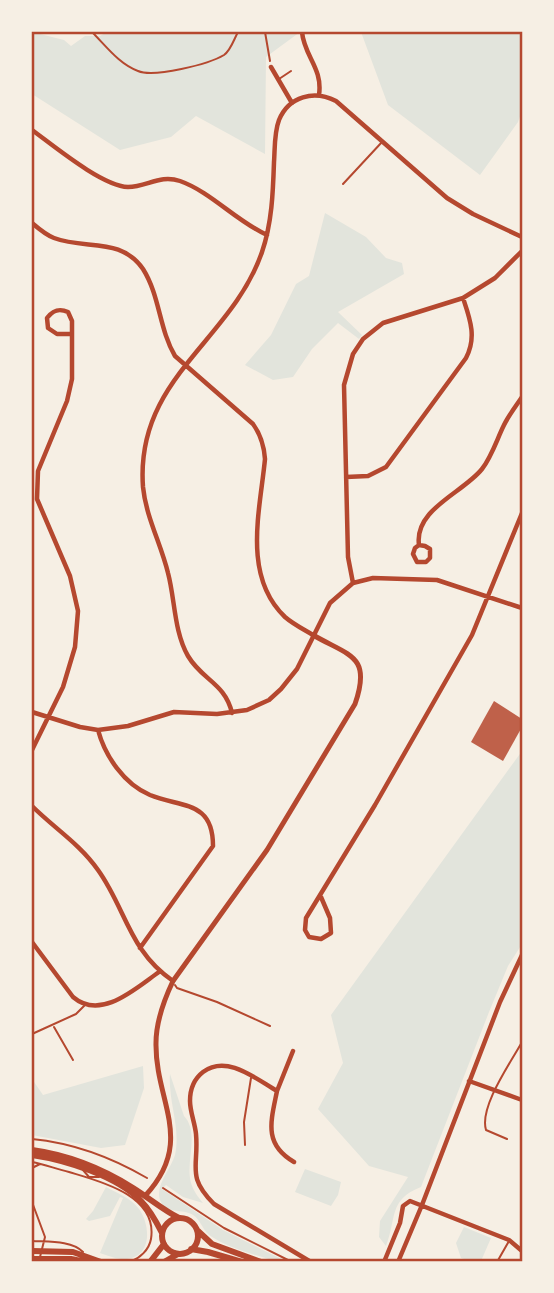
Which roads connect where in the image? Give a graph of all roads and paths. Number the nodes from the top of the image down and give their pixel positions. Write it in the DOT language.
graph roads {
  1 [pos="92,32"];
  2 [pos="238,32"];
  3 [pos="265,32"];
  4 [pos="302,32"];
  5 [pos="271,66"];
  6 [pos="291,71"];
  7 [pos="278,79"];
  8 [pos="319,95"];
  9 [pos="292,103"];
  10 [pos="32,130"];
  11 [pos="383,141"];
  12 [pos="343,184"];
  13 [pos="32,223"];
  14 [pos="267,235"];
  15 [pos="523,237"];
  16 [pos="523,251"];
  17 [pos="463,298"];
  18 [pos="71,334"];
  19 [pos="185,365"];
  20 [pos="523,397"];
  21 [pos="32,469"];
  22 [pos="38,471"];
  23 [pos="346,477"];
  24 [pos="523,513"];
  25 [pos="419,545"];
  26 [pos="353,583"];
  27 [pos="489,596"];
  28 [pos="523,608"];
  29 [pos="313,635"];
  30 [pos="32,712"];
  31 [pos="232,713"];
  32 [pos="49,716"];
  33 [pos="98,730"];
  34 [pos="32,750"];
  35 [pos="32,806"];
  36 [pos="321,897"];
  37 [pos="32,942"];
  38 [pos="140,948"];
  39 [pos="523,954"];
  40 [pos="159,972"];
  41 [pos="173,981"];
  42 [pos="86,1004"];
  43 [pos="53,1026"];
  44 [pos="270,1026"];
  45 [pos="32,1034"];
  46 [pos="523,1042"];
  47 [pos="293,1051"];
  48 [pos="73,1060"];
  49 [pos="251,1077"];
  50 [pos="469,1080"];
  51 [pos="495,1090"];
  52 [pos="277,1091"];
  53 [pos="523,1101"];
  54 [pos="32,1139"];
  55 [pos="507,1139"];
  56 [pos="245,1145"];
  57 [pos="32,1152"];
  58 [pos="32,1162"];
  59 [pos="294,1162"];
  60 [pos="41,1164"];
  61 [pos="79,1167"];
  62 [pos="32,1168"];
  63 [pos="89,1177"];
  64 [pos="104,1177"];
  65 [pos="147,1178"];
  66 [pos="163,1188"];
  67 [pos="142,1201"];
  68 [pos="32,1202"];
  69 [pos="422,1205"];
  70 [pos="179,1218"];
  71 [pos="196,1229"];
  72 [pos="162,1233"];
  73 [pos="509,1240"];
  74 [pos="32,1241"];
  75 [pos="45,1242"];
  76 [pos="164,1244"];
  77 [pos="191,1250"];
  78 [pos="32,1251"];
  79 [pos="42,1251"];
  80 [pos="523,1251"];
  81 [pos="180,1254"];
  82 [pos="86,1259"];
  83 [pos="36,1260"];
  84 [pos="58,1260"];
  85 [pos="101,1262"];
  86 [pos="130,1262"];
  87 [pos="150,1262"];
  88 [pos="164,1262"];
  89 [pos="242,1262"];
  90 [pos="261,1262"];
  91 [pos="292,1262"];
  92 [pos="311,1262"];
  93 [pos="384,1262"];
  94 [pos="398,1262"];
  95 [pos="497,1262"];
  1 -- 2 [label="lane"];
  3 -- 5 [label="path"];
  4 -- 8 [label="street"];
  5 -- 7 [label="street"];
  6 -- 7 [label="lane"];
  7 -- 9 [label="street"];
  8 -- 9 [label="street"];
  8 -- 11 [label="street"];
  9 -- 14 [label="street"];
  10 -- 14 [label="street"];
  11 -- 12 [label="lane"];
  11 -- 15 [label="street"];
  13 -- 19 [label="street"];
  14 -- 19 [label="street"];
  16 -- 17 [label="street"];
  17 -- 23 [label="street"];
  17 -- 23 [label="street"];
  18 -- 18 [label="street"];
  18 -- 22 [label="street"];
  19 -- 29 [label="street"];
  19 -- 31 [label="street"];
  20 -- 25 [label="street"];
  21 -- 22 [label="lane"];
  22 -- 32 [label="street"];
  23 -- 26 [label="street"];
  24 -- 27 [label="street"];
  25 -- 25 [label="street"];
  26 -- 27 [label="street"];
  26 -- 29 [label="street"];
  27 -- 28 [label="street"];
  27 -- 36 [label="street"];
  29 -- 31 [label="street"];
  29 -- 41 [label="street"];
  30 -- 32 [label="street"];
  31 -- 33 [label="street"];
  32 -- 33 [label="street"];
  32 -- 34 [label="street"];
  33 -- 38 [label="street"];
  35 -- 38 [label="street"];
  36 -- 36 [label="street"];
  37 -- 42 [label="street"];
  38 -- 40 [label="street"];
  39 -- 50 [label="street"];
  40 -- 41 [label="street"];
  40 -- 42 [label="street"];
  41 -- 44 [label="lane"];
  41 -- 67 [label="street"];
  42 -- 43 [label="lane"];
  43 -- 45 [label="lane"];
  43 -- 48 [label="lane"];
  46 -- 51 [label="lane"];
  47 -- 52 [label="street"];
  49 -- 52 [label="street"];
  49 -- 56 [label="lane"];
  49 -- 92 [label="street"];
  50 -- 51 [label="street"];
  50 -- 69 [label="street"];
  51 -- 53 [label="street"];
  51 -- 55 [label="lane"];
  52 -- 59 [label="street"];
  54 -- 65 [label="path"];
  57 -- 61 [label="main road"];
  57 -- 67 [label="main road"];
  58 -- 60 [label="lane"];
  60 -- 62 [label="lane"];
  60 -- 63 [label="lane"];
  61 -- 63 [label="lane"];
  61 -- 64 [label="main road"];
  63 -- 64 [label="lane"];
  63 -- 67 [label="lane"];
  64 -- 67 [label="main road"];
  66 -- 91 [label="path"];
  67 -- 70 [label="main road"];
  67 -- 72 [label="main road"];
  67 -- 86 [label="lane"];
  68 -- 75 [label="lane"];
  69 -- 73 [label="street"];
  69 -- 93 [label="street"];
  69 -- 94 [label="street"];
  70 -- 71 [label="main road"];
  70 -- 72 [label="main road"];
  71 -- 77 [label="main road"];
  71 -- 90 [label="main road"];
  72 -- 76 [label="main road"];
  73 -- 80 [label="street"];
  73 -- 95 [label="lane"];
  74 -- 75 [label="lane"];
  75 -- 79 [label="lane"];
  75 -- 82 [label="lane"];
  76 -- 81 [label="main road"];
  76 -- 87 [label="main road"];
  77 -- 81 [label="main road"];
  77 -- 89 [label="main road"];
  78 -- 79 [label="main road"];
  79 -- 82 [label="main road"];
  79 -- 83 [label="lane"];
  81 -- 88 [label="main road"];
  82 -- 84 [label="main road"];
  82 -- 85 [label="main road"];
  83 -- 84 [label="main road"];
}
